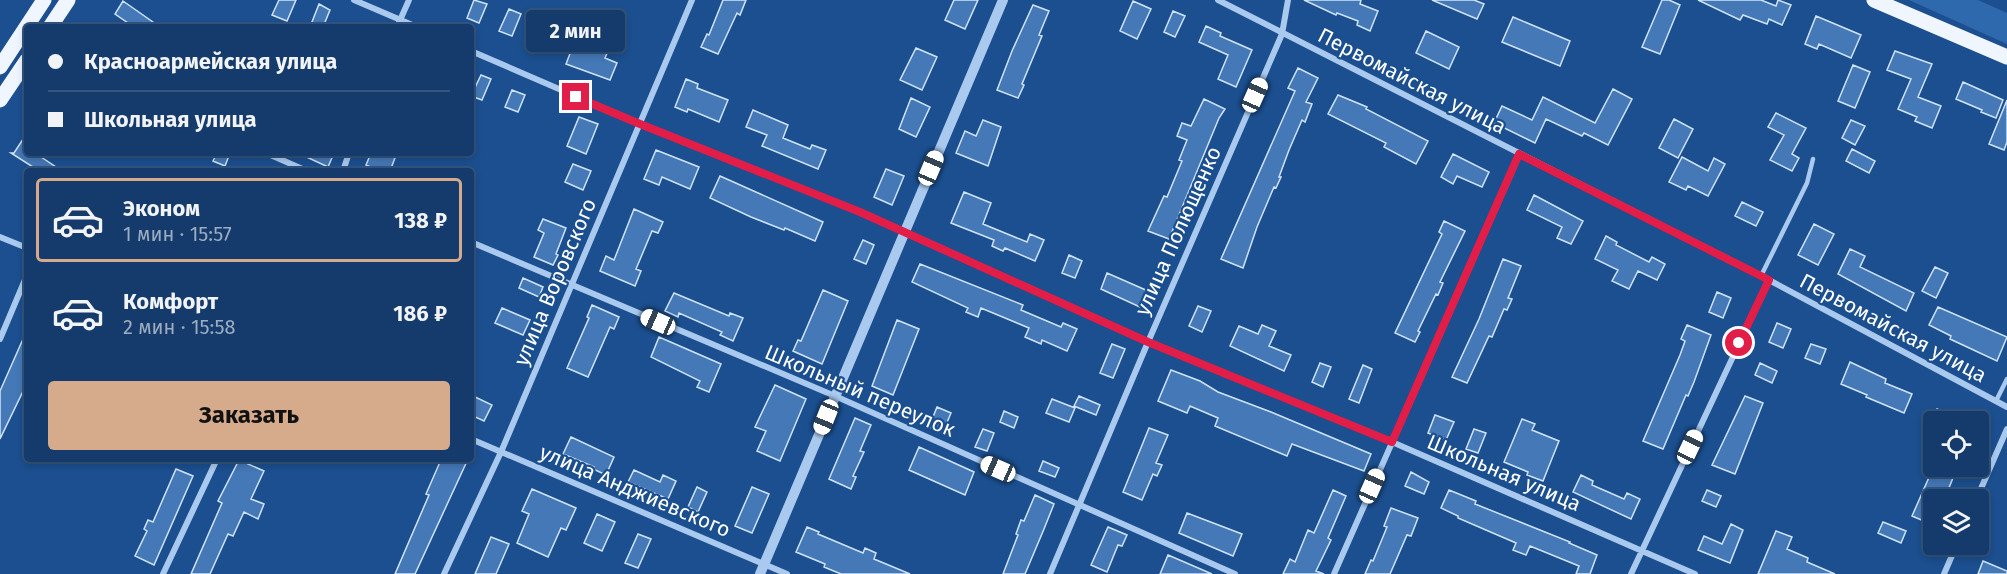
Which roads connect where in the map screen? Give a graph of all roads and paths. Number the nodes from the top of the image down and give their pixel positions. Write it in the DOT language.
graph roads {
  1 [pos="45,0"];
  2 [pos="68,0"];
  3 [pos="354,0"];
  4 [pos="409,0"];
  5 [pos="692,0"];
  6 [pos="1003,0"];
  7 [pos="1218,0"];
  8 [pos="1288,0"];
  9 [pos="1874,0"];
  10 [pos="400,20"];
  11 [pos="29,24"];
  12 [pos="52,24"];
  13 [pos="399,24"];
  14 [pos="410,24"];
  15 [pos="24,31"];
  16 [pos="1282,34"];
  17 [pos="474,52"];
  18 [pos="2007,57"];
  19 [pos="24,64"];
  20 [pos="0,67"];
  21 [pos="0,100"];
  22 [pos="640,124"];
  23 [pos="1519,154"];
  24 [pos="273,156"];
  25 [pos="1813,159"];
  26 [pos="300,168"];
  27 [pos="904,231"];
  28 [pos="0,237"];
  29 [pos="474,243"];
  30 [pos="24,247"];
  31 [pos="1761,276"];
  32 [pos="1769,280"];
  33 [pos="24,282"];
  34 [pos="572,285"];
  35 [pos="0,339"];
  36 [pos="1148,342"];
  37 [pos="2007,379"];
  38 [pos="835,396"];
  39 [pos="1996,401"];
  40 [pos="2007,407"];
  41 [pos="2007,429"];
  42 [pos="474,440"];
  43 [pos="1392,442"];
  44 [pos="501,452"];
  45 [pos="216,462"];
  46 [pos="1982,489"];
  47 [pos="1079,505"];
  48 [pos="1642,551"];
  49 [pos="1952,555"];
  50 [pos="762,569"];
  51 [pos="163,574"];
  52 [pos="444,574"];
  53 [pos="787,574"];
  54 [pos="1050,574"];
  55 [pos="1235,574"];
  56 [pos="1334,574"];
  57 [pos="1631,574"];
  58 [pos="1695,574"];
  59 [pos="1944,574"];
  1 -- 11 [label="main road"];
  2 -- 12 [label="main road"];
  3 -- 10 [label="street"];
  4 -- 10 [label="street"];
  5 -- 22 [label="street, улица Воровского"];
  6 -- 27 [label="street"];
  7 -- 16 [label="street, Первомайская улица"];
  8 -- 16 [label="street, улица Полющенко"];
  9 -- 18 [label="main road"];
  10 -- 13 [label="street"];
  10 -- 14 [label="street"];
  15 -- 20 [label="main road"];
  16 -- 23 [label="street, Первомайская улица"];
  16 -- 36 [label="street, улица Полющенко"];
  17 -- 22 [label="street, Школьная улица"];
  19 -- 21 [label="main road"];
  22 -- 27 [label="street, Школьная улица"];
  22 -- 34 [label="street, улица Воровского"];
  23 -- 31 [label="street, Первомайская улица"];
  23 -- 43 [label="street"];
  24 -- 26 [label="street"];
  25 -- 31 [label="lane"];
  27 -- 36 [label="street, Школьная улица"];
  27 -- 38 [label="street"];
  28 -- 30 [label="street"];
  29 -- 34 [label="street, Школьный переулок"];
  31 -- 32 [label="street, Первомайская улица"];
  32 -- 39 [label="street, Первомайская улица"];
  32 -- 48 [label="street"];
  33 -- 35 [label="street"];
  34 -- 38 [label="street, Школьный переулок"];
  34 -- 44 [label="street, улица Воровского"];
  36 -- 43 [label="street, Школьная улица"];
  36 -- 47 [label="street, улица Полющенко"];
  37 -- 39 [label="lane"];
  38 -- 47 [label="street, Школьный переулок"];
  38 -- 50 [label="street"];
  39 -- 40 [label="street, Первомайская улица"];
  41 -- 46 [label="street"];
  42 -- 44 [label="street, улица Анджиевского"];
  43 -- 48 [label="street, Школьная улица"];
  43 -- 56 [label="street"];
  44 -- 50 [label="street, улица Анджиевского"];
  44 -- 52 [label="street, улица Воровского"];
  45 -- 51 [label="street"];
  47 -- 54 [label="street, улица Полющенко"];
  47 -- 55 [label="street, Школьный переулок"];
  48 -- 57 [label="street"];
  48 -- 58 [label="street, Школьная улица"];
  49 -- 59 [label="street"];
  50 -- 53 [label="street, улица Анджиевского"];
}
